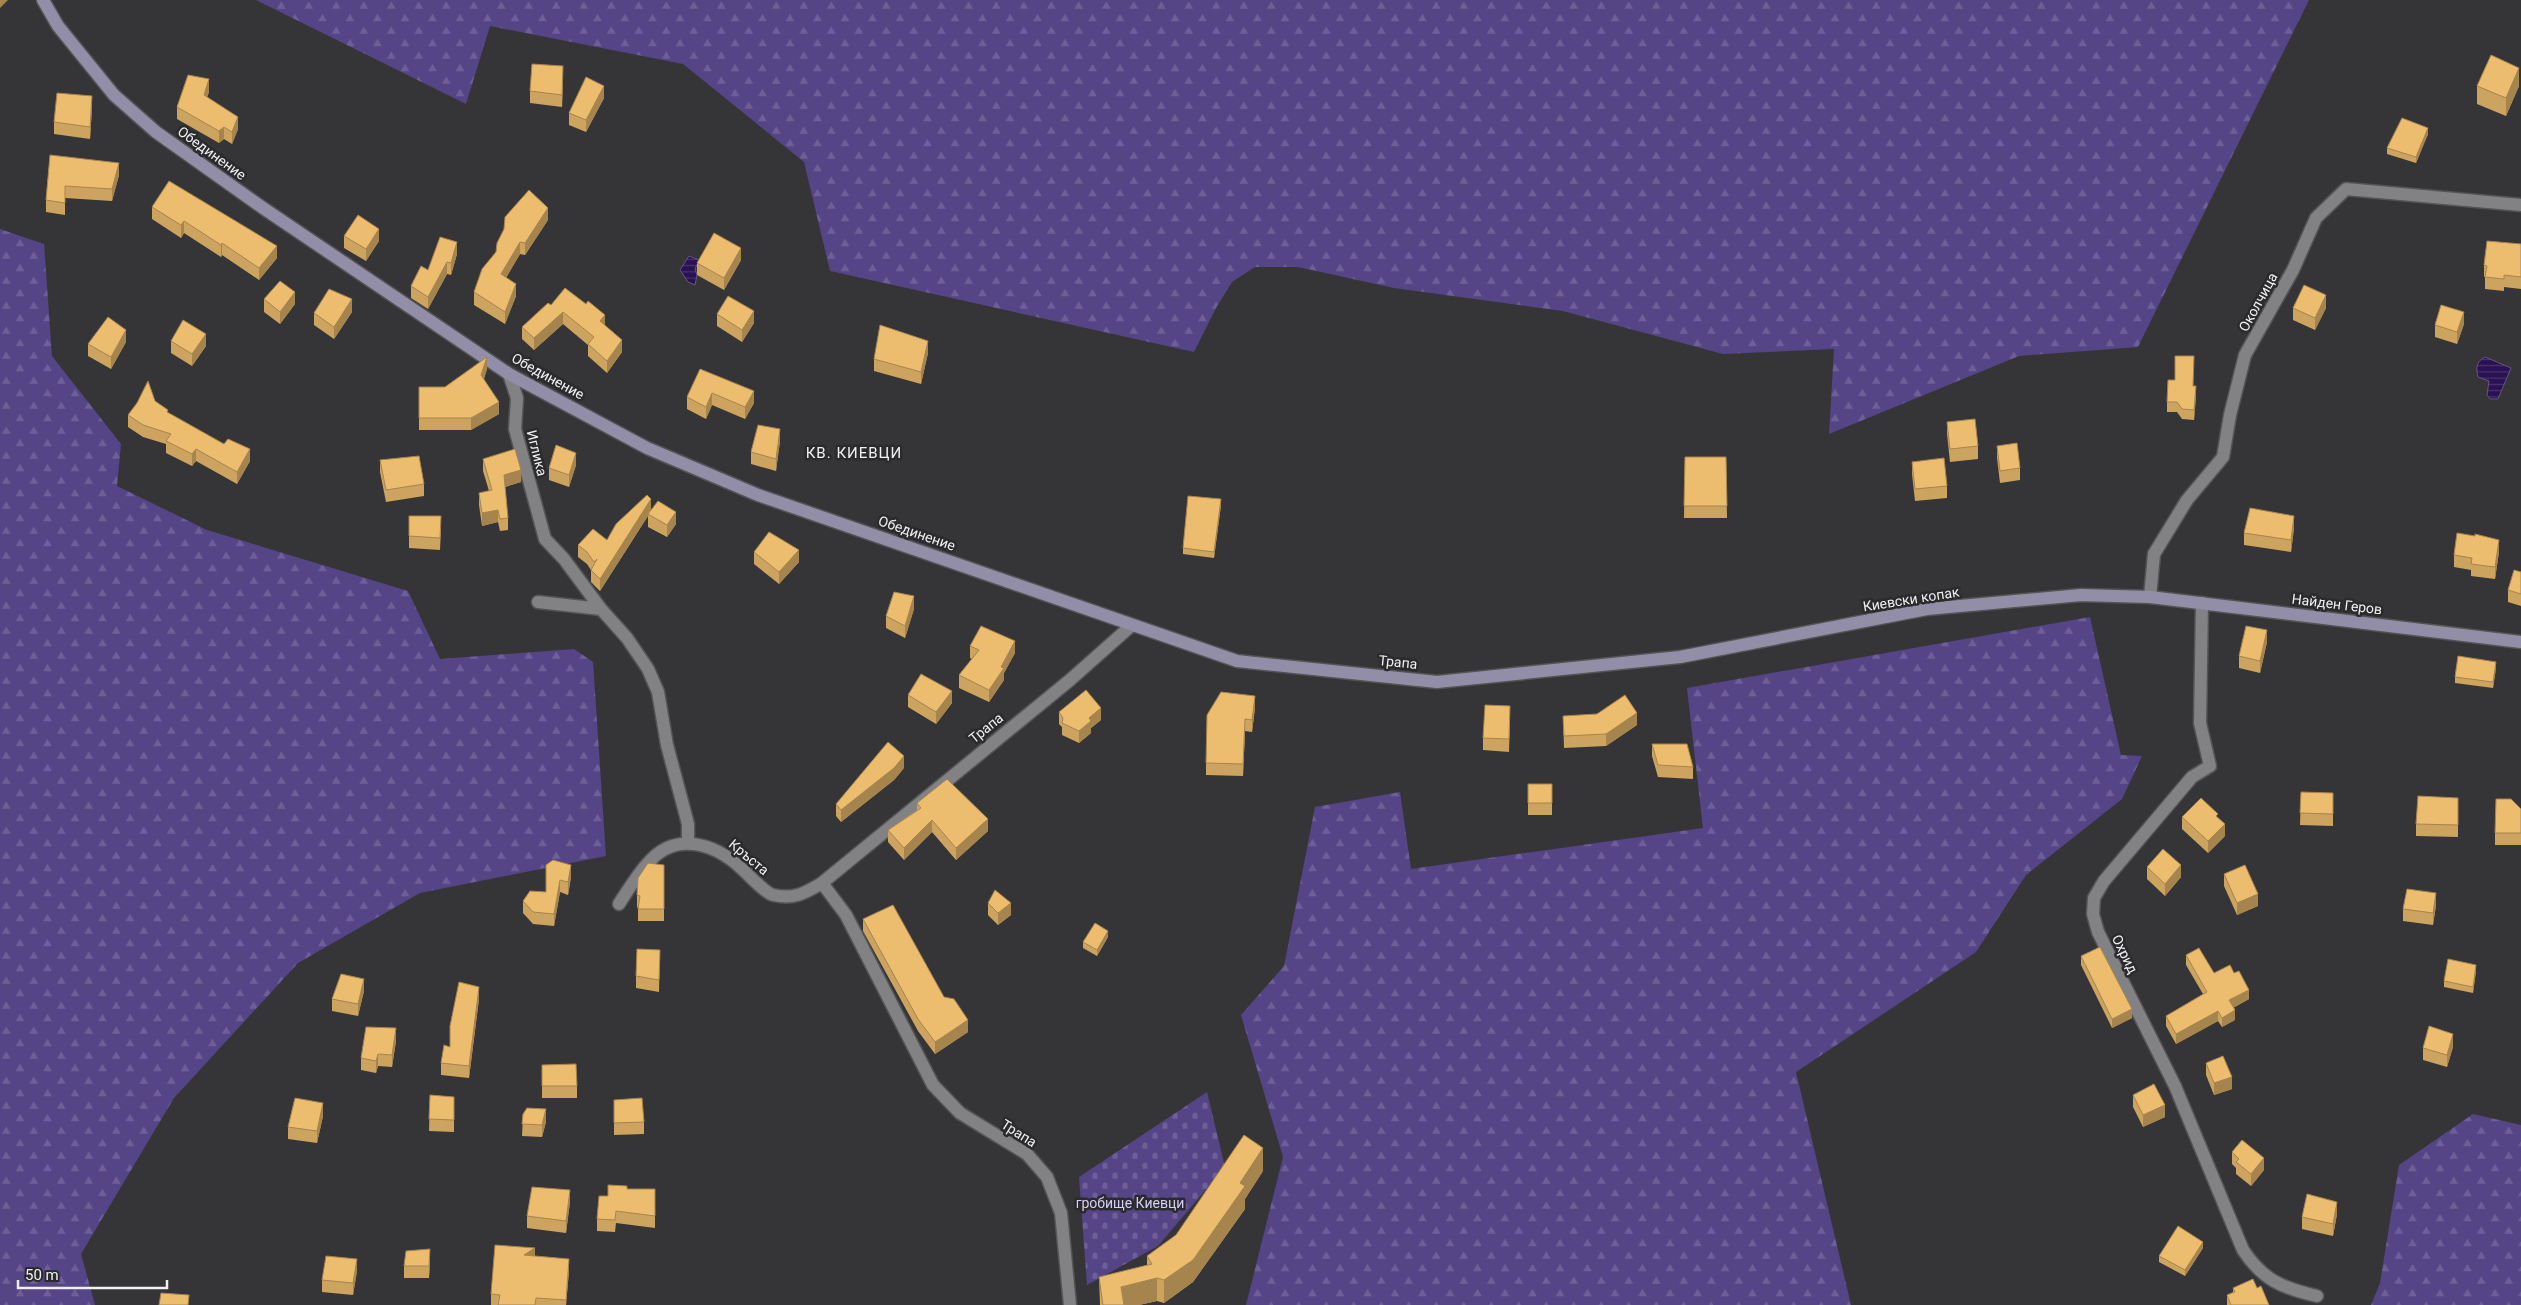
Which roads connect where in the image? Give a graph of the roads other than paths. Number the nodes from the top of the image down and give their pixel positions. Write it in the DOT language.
graph roads {
  1 [pos="43,0"];
  2 [pos="2521,205"];
  3 [pos="509,374"];
  4 [pos="2150,597"];
  5 [pos="538,602"];
  6 [pos="2202,603"];
  7 [pos="601,608"];
  8 [pos="1132,625"];
  9 [pos="2521,642"];
  10 [pos="1680,657"];
  11 [pos="688,843"];
  12 [pos="822,883"];
  13 [pos="619,904"];
  14 [pos="2317,1296"];
  15 [pos="1070,1305"];
  1 -- 3 [label="street, Обединение"];
  2 -- 4 [label="street, Околчица"];
  3 -- 7 [label="street, Иглика"];
  3 -- 8 [label="street, Обединение"];
  4 -- 6 [label="street, Найден Геров"];
  4 -- 10 [label="street, Киевски копак"];
  5 -- 7 [label="street"];
  6 -- 9 [label="street, Найден Геров"];
  6 -- 14 [label="street, Охрид"];
  7 -- 11 [label="street"];
  8 -- 10 [label="street, Трапа"];
  8 -- 12 [label="street, Трапа"];
  11 -- 12 [label="street, Кръста"];
  11 -- 13 [label="street, Кръста"];
  12 -- 15 [label="street, Трапа"];
}
